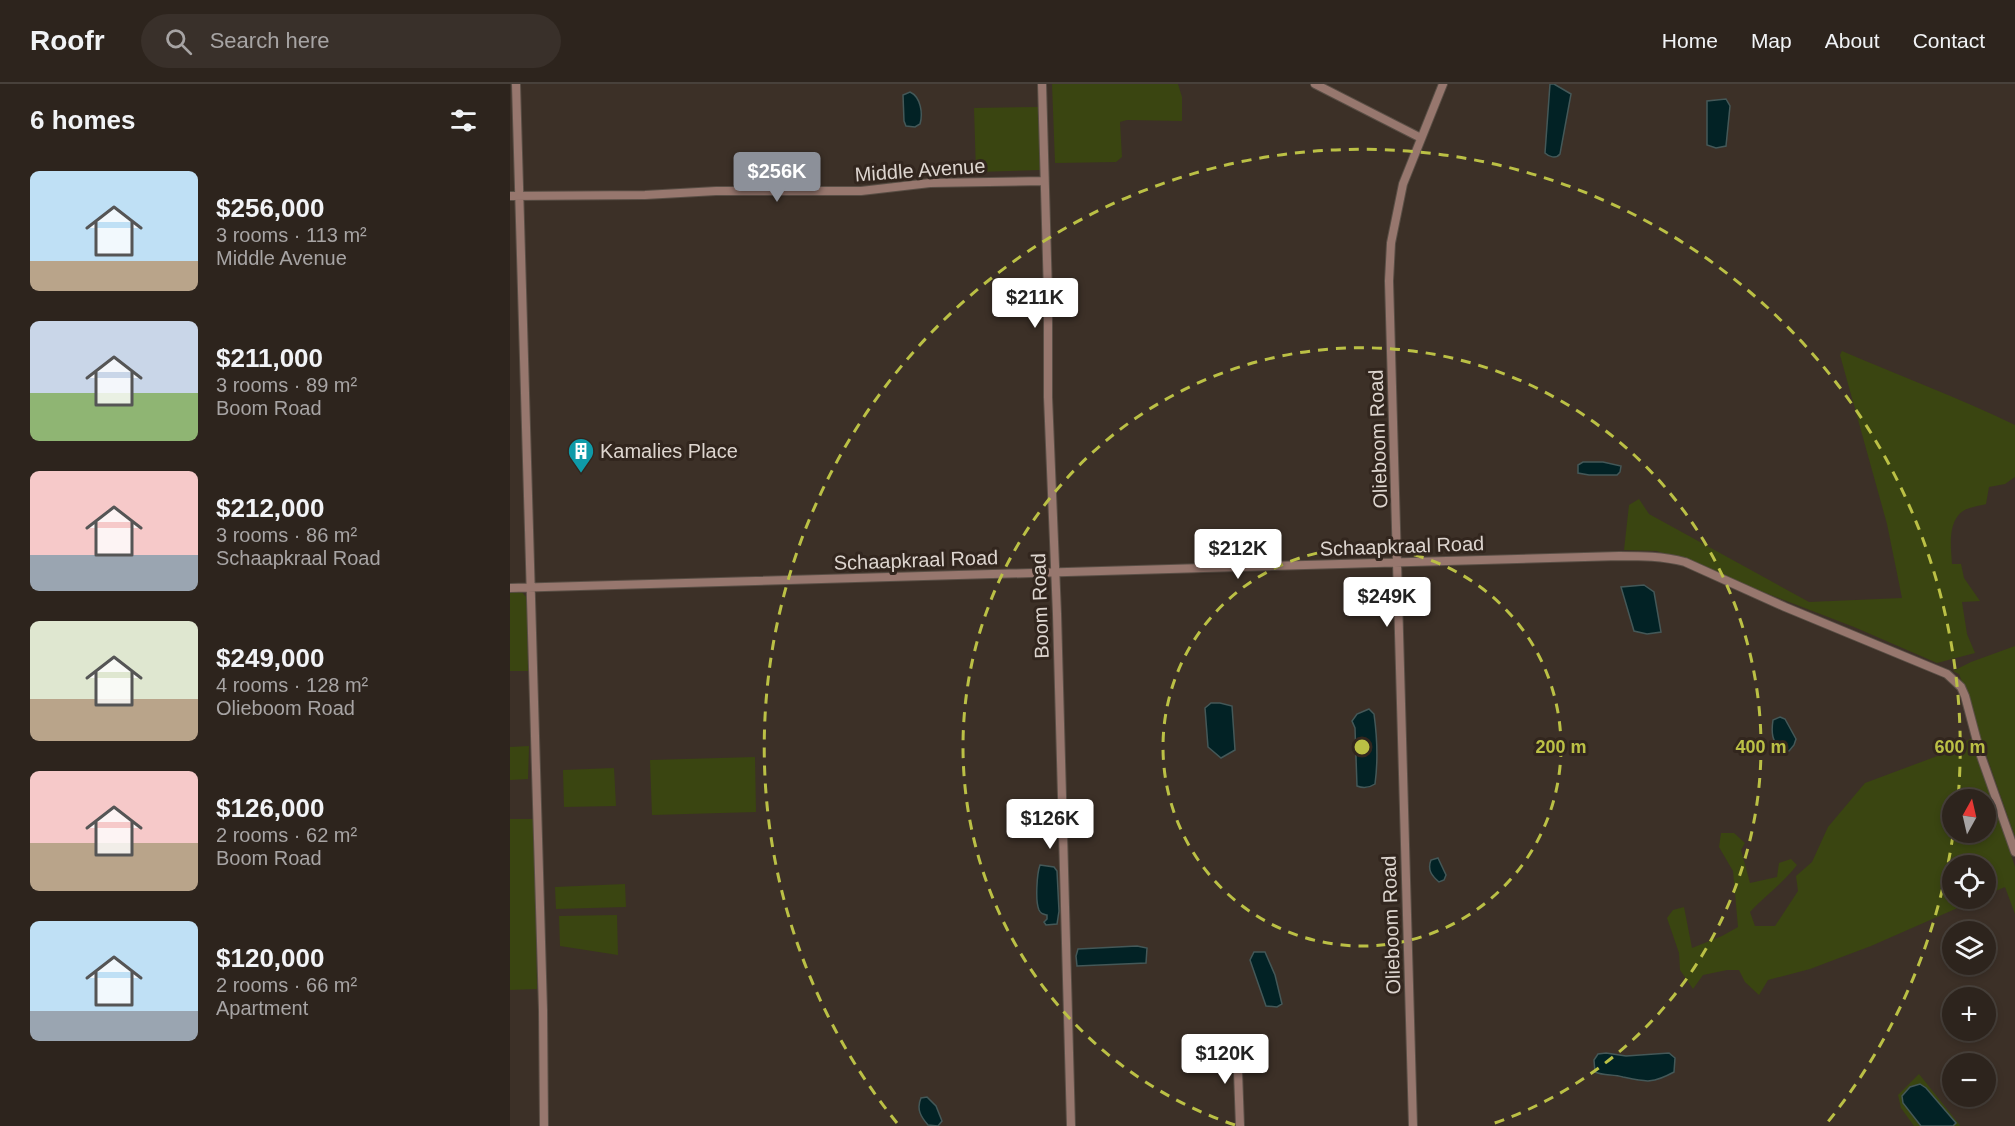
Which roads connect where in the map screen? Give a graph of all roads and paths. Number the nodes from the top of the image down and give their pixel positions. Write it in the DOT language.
graph roads {
  1 [pos="516,84"];
  2 [pos="1042,84"];
  3 [pos="1315,84"];
  4 [pos="1443,84"];
  5 [pos="1421,138"];
  6 [pos="1044,181"];
  7 [pos="514,196"];
  8 [pos="1398,563"];
  9 [pos="1055,573"];
  10 [pos="530,587"];
  11 [pos="510,588"];
  12 [pos="2015,852"];
  13 [pos="1245,1068"];
  14 [pos="544,1126"];
  15 [pos="1071,1126"];
  16 [pos="1240,1126"];
  17 [pos="1413,1126"];
  1 -- 7 [label="street"];
  2 -- 6 [label="street, Boom Road"];
  3 -- 5 [label="street"];
  4 -- 5 [label="street, Olieboom Road"];
  5 -- 8 [label="street, Olieboom Road"];
  6 -- 7 [label="street, Middle Avenue"];
  6 -- 9 [label="street, Boom Road"];
  7 -- 10 [label="street"];
  8 -- 9 [label="street, Schaapkraal Road"];
  8 -- 12 [label="street, Schaapkraal Road"];
  8 -- 17 [label="street, Olieboom Road"];
  9 -- 10 [label="street, Schaapkraal Road"];
  9 -- 15 [label="street, Boom Road"];
  10 -- 11 [label="street, Schaapkraal Road"];
  10 -- 14 [label="street"];
  13 -- 16 [label="street"];
}
